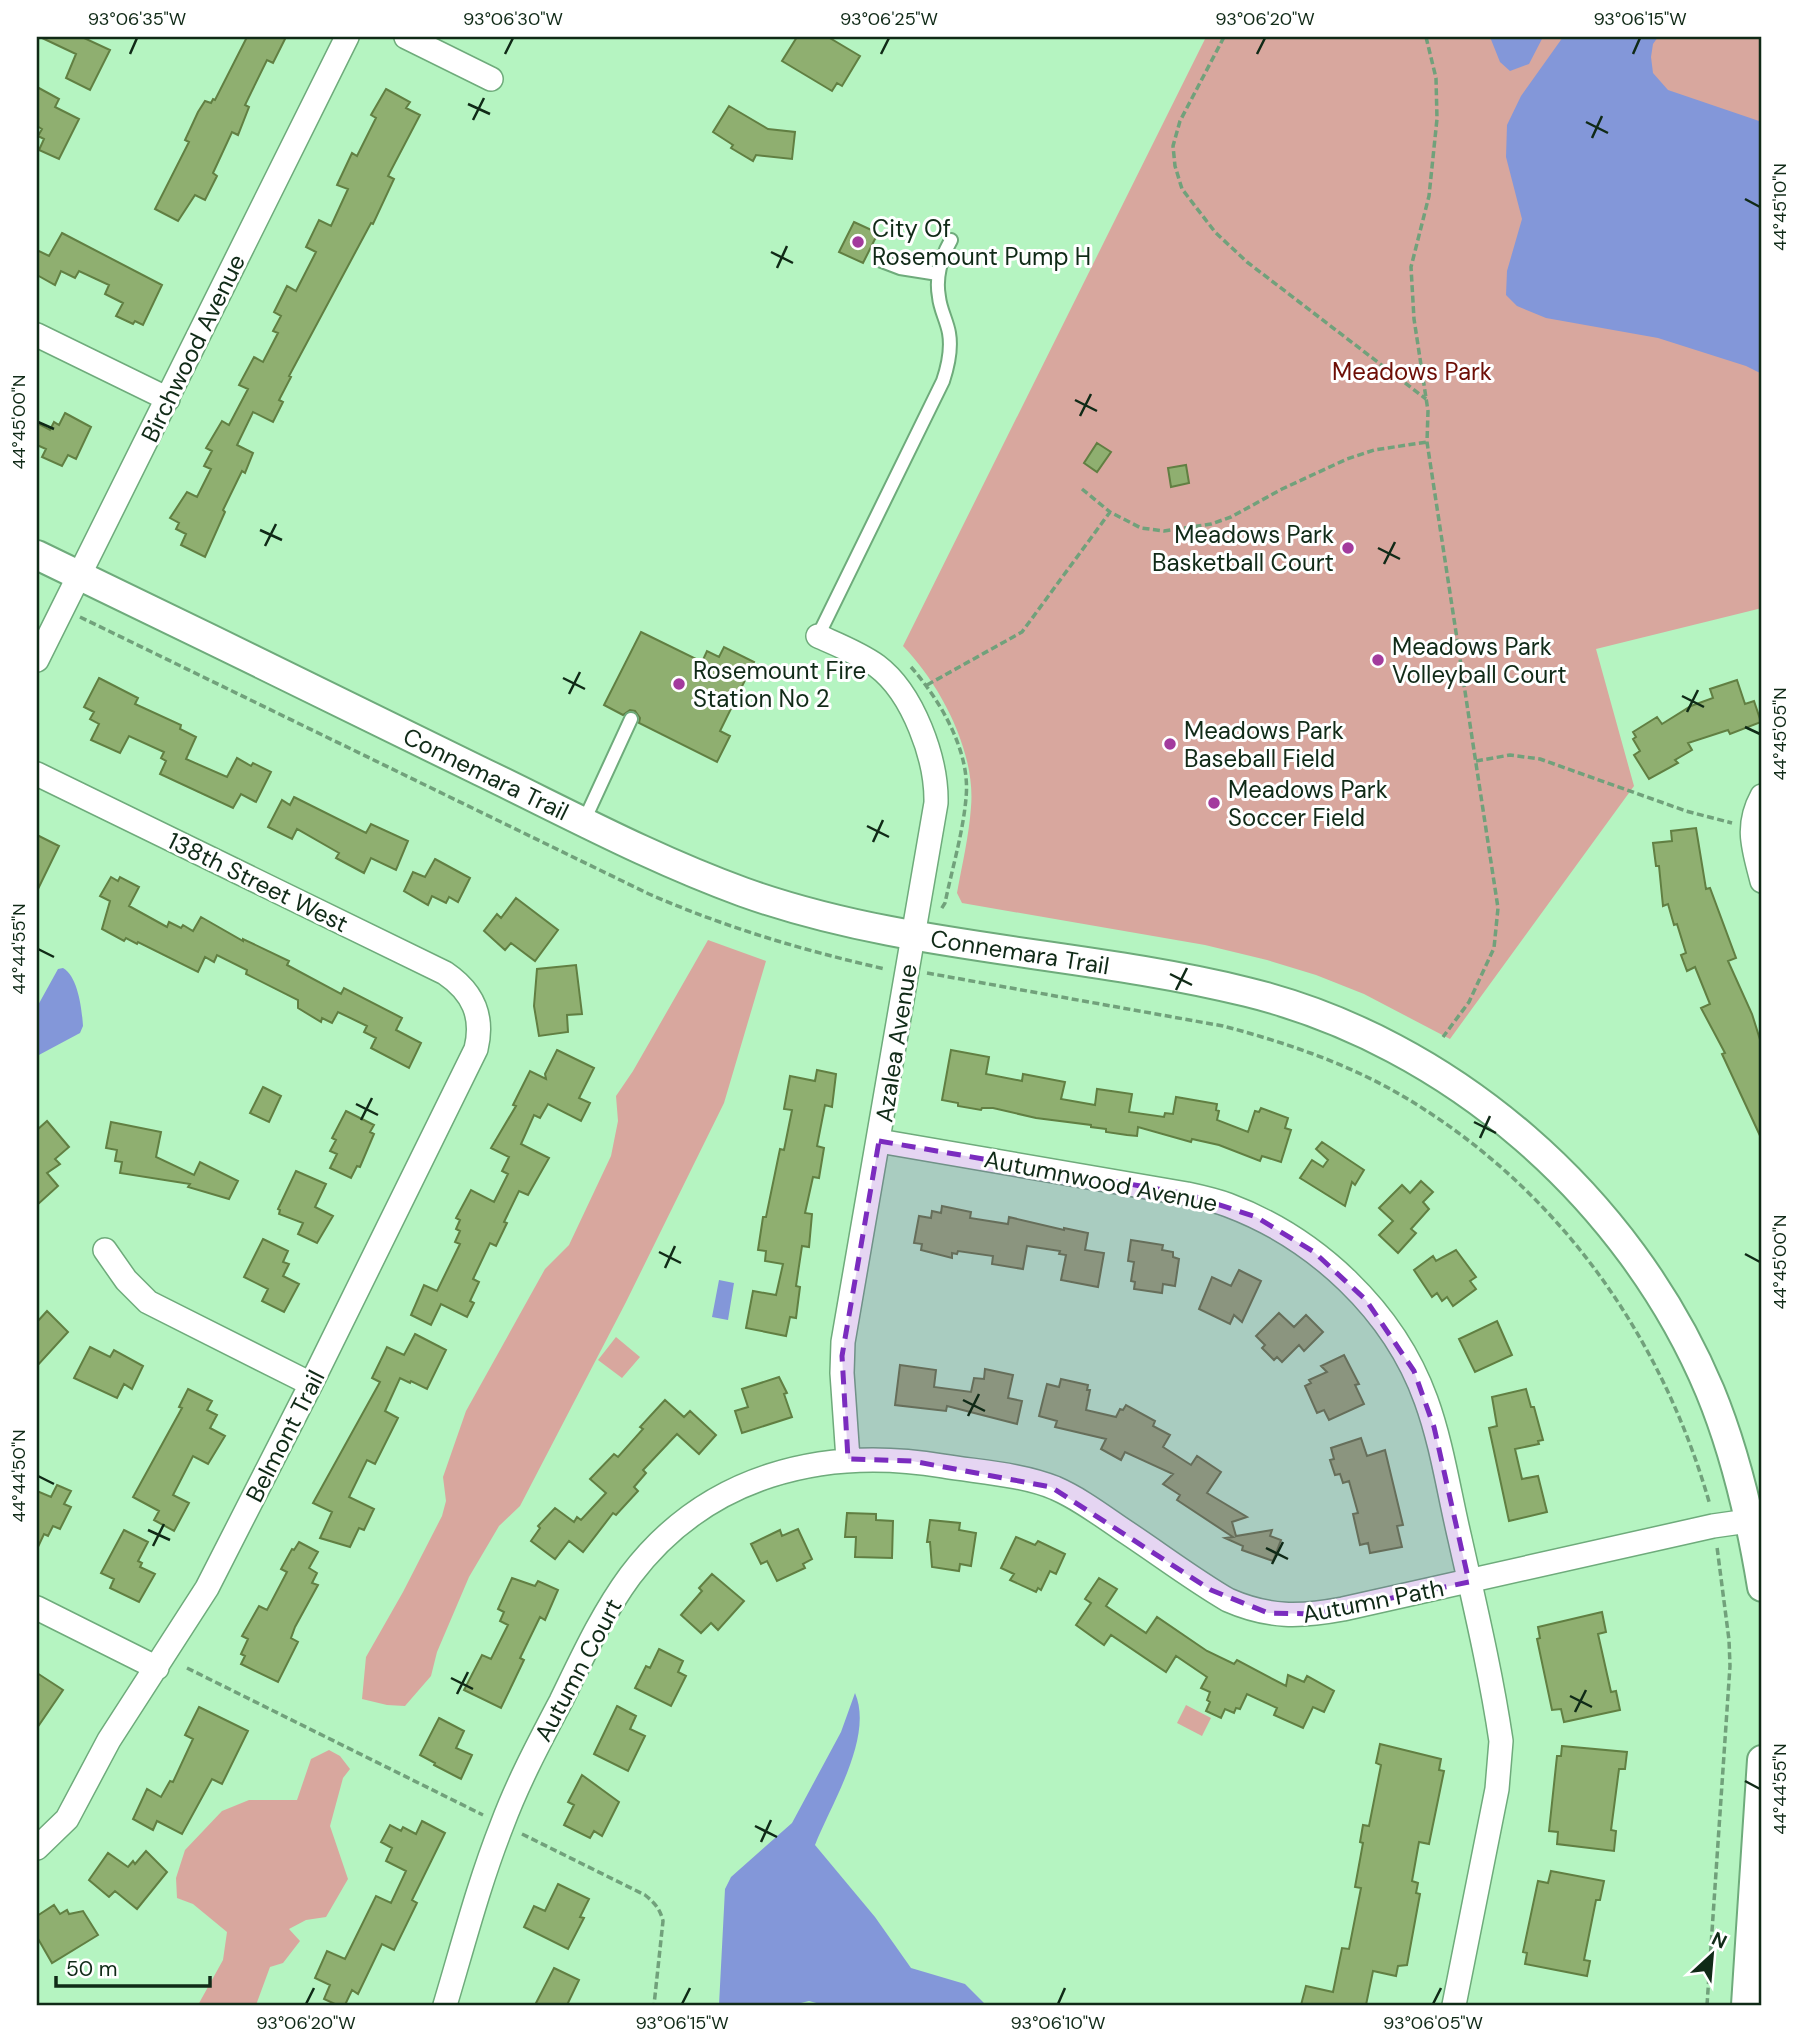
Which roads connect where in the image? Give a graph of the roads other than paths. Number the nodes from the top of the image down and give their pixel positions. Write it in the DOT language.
graph roads {
  1 [pos="348,37"];
  2 [pos="406,37"];
  3 [pos="491,79"];
  4 [pos="951,240"];
  5 [pos="880,260"];
  6 [pos="938,274"];
  7 [pos="37,335"];
  8 [pos="168,399"];
  9 [pos="37,555"];
  10 [pos="79,576"];
  11 [pos="818,636"];
  12 [pos="37,660"];
  13 [pos="631,719"];
  14 [pos="37,774"];
  15 [pos="1762,796"];
  16 [pos="584,821"];
  17 [pos="1762,881"];
  18 [pos="914,934"];
  19 [pos="472,1000"];
  20 [pos="879,1140"];
  21 [pos="105,1250"];
  22 [pos="312,1384"];
  23 [pos="848,1459"];
  24 [pos="1757,1520"];
  25 [pos="1469,1582"];
  26 [pos="1762,1587"];
  27 [pos="37,1608"];
  28 [pos="157,1668"];
  29 [pos="1762,1760"];
  30 [pos="37,1848"];
  31 [pos="445,2005"];
  32 [pos="1454,2005"];
  33 [pos="1746,2005"];
  1 -- 8 [label="street, Birchwood Avenue"];
  2 -- 3 [label="street"];
  4 -- 6 [label="lane"];
  5 -- 6 [label="lane"];
  6 -- 11 [label="lane"];
  7 -- 8 [label="street"];
  8 -- 10 [label="street, Birchwood Avenue"];
  9 -- 10 [label="street, Connemara Trail"];
  10 -- 12 [label="street, Birchwood Avenue"];
  10 -- 16 [label="street, Connemara Trail"];
  11 -- 18 [label="street, Azalea Avenue"];
  13 -- 16 [label="lane"];
  14 -- 19 [label="street, 138th Street West"];
  15 -- 17 [label="street"];
  16 -- 18 [label="street, Connemara Trail"];
  18 -- 20 [label="street, Azalea Avenue"];
  18 -- 24 [label="street, Connemara Trail"];
  19 -- 22 [label="street, Belmont Trail"];
  20 -- 23 [label="street, Azalea Avenue"];
  20 -- 25 [label="street, Autumnwood Avenue"];
  21 -- 22 [label="street"];
  22 -- 28 [label="street, Belmont Trail"];
  23 -- 25 [label="street, Autumn Path"];
  23 -- 31 [label="street, Autumn Court"];
  24 -- 25 [label="street, Autumn Path"];
  24 -- 26 [label="street, Connemara Trail"];
  25 -- 32 [label="street, Autumnwood Avenue"];
  27 -- 28 [label="street"];
  28 -- 30 [label="street, Belmont Trail"];
  29 -- 33 [label="street"];
}
